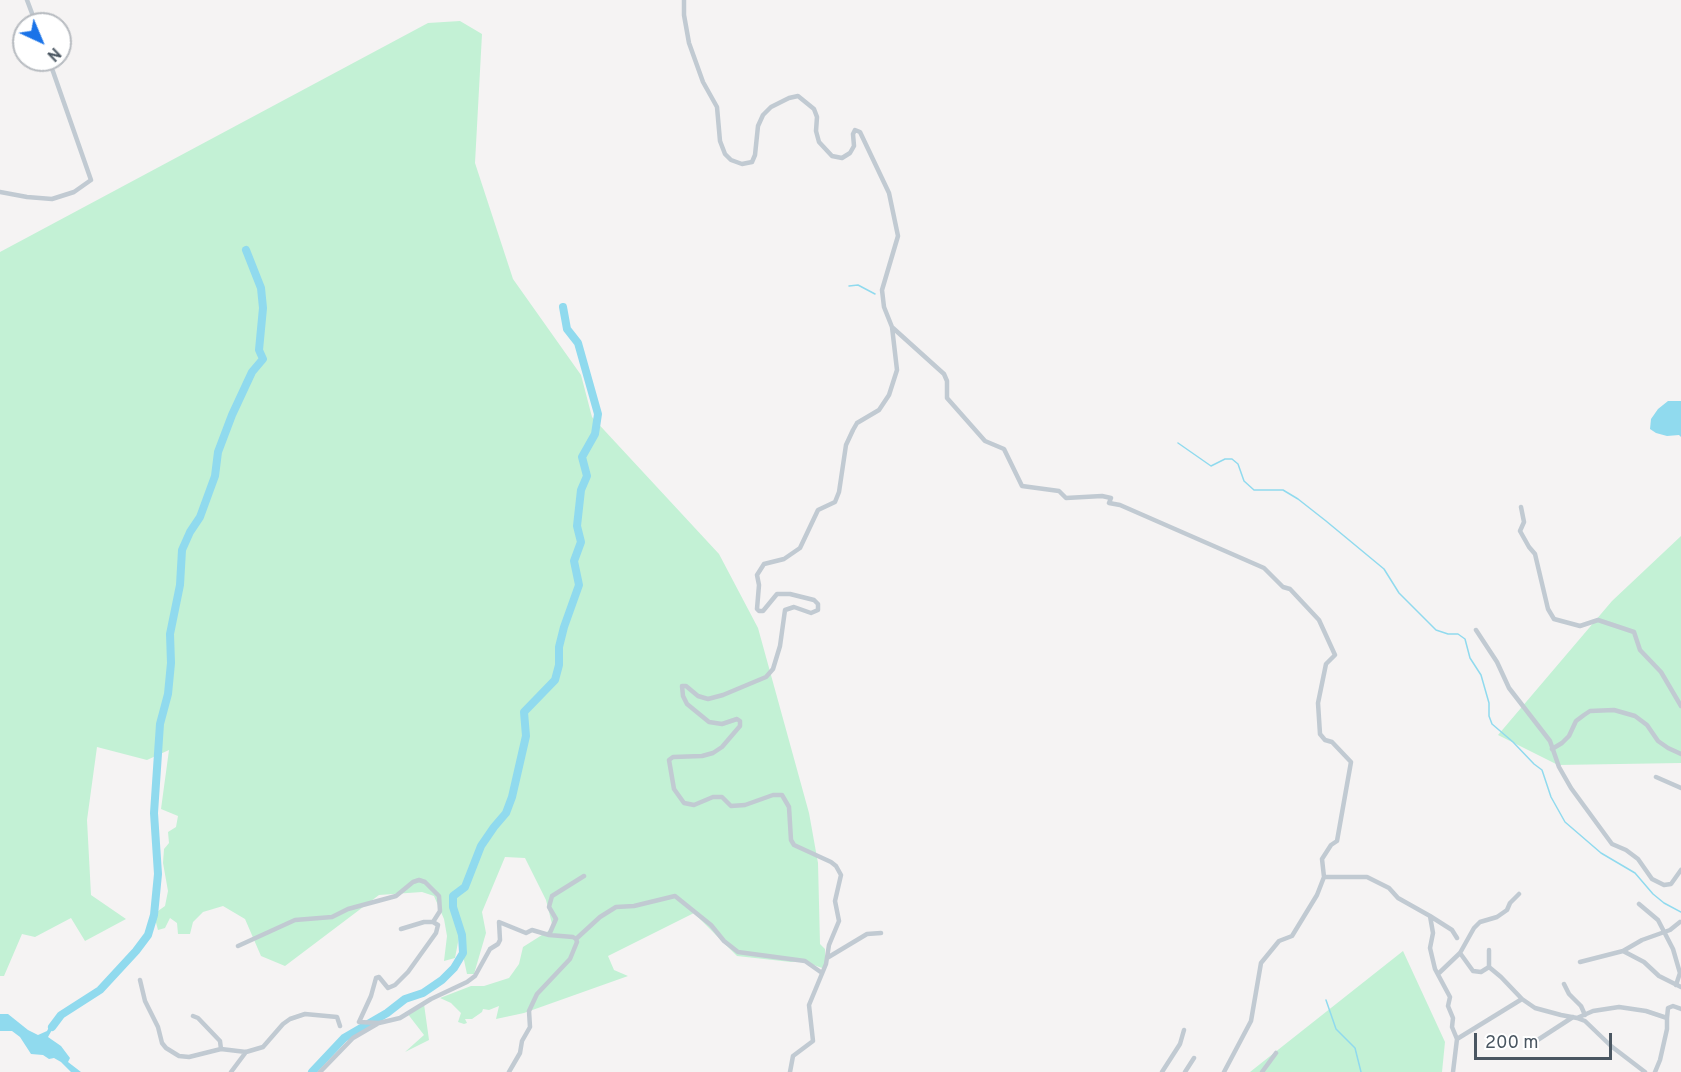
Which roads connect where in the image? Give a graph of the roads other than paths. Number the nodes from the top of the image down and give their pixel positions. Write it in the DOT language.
graph roads {
  1 [pos="684,0"];
  2 [pos="53,72"];
  3 [pos="0,192"];
  4 [pos="892,327"];
  5 [pos="1521,507"];
  6 [pos="1476,630"];
  7 [pos="1681,706"];
  8 [pos="1552,749"];
  9 [pos="1681,754"];
  10 [pos="1656,777"];
  11 [pos="1681,788"];
  12 [pos="1681,870"];
  13 [pos="584,876"];
  14 [pos="1324,878"];
  15 [pos="1519,894"];
  16 [pos="1640,904"];
  17 [pos="1430,916"];
  18 [pos="433,922"];
  19 [pos="1680,922"];
  20 [pos="401,929"];
  21 [pos="881,933"];
  22 [pos="1664,933"];
  23 [pos="549,935"];
  24 [pos="1457,938"];
  25 [pos="576,939"];
  26 [pos="238,946"];
  27 [pos="1489,950"];
  28 [pos="1623,951"];
  29 [pos="1460,953"];
  30 [pos="827,958"];
  31 [pos="1580,963"];
  32 [pos="1489,967"];
  33 [pos="822,973"];
  34 [pos="1438,974"];
  35 [pos="140,980"];
  36 [pos="1564,984"];
  37 [pos="1679,986"];
  38 [pos="1522,999"];
  39 [pos="1681,1009"];
  40 [pos="1585,1015"];
  41 [pos="193,1017"];
  42 [pos="1575,1018"];
  43 [pos="1667,1018"];
  44 [pos="379,1023"];
  45 [pos="340,1026"];
  46 [pos="1184,1030"];
  47 [pos="1457,1039"];
  48 [pos="1533,1042"];
  49 [pos="221,1049"];
  50 [pos="246,1053"];
  51 [pos="1276,1053"];
  52 [pos="1194,1058"];
  53 [pos="231,1072"];
  54 [pos="320,1072"];
  55 [pos="509,1072"];
  56 [pos="790,1072"];
  57 [pos="1162,1072"];
  58 [pos="1185,1072"];
  59 [pos="1224,1072"];
  60 [pos="1262,1072"];
  61 [pos="1453,1072"];
  62 [pos="1645,1072"];
  63 [pos="1655,1072"];
  1 -- 4 [label="street"];
  2 -- 3 [label="street"];
  4 -- 14 [label="street"];
  4 -- 30 [label="street"];
  5 -- 7 [label="street"];
  6 -- 8 [label="street"];
  8 -- 9 [label="street"];
  8 -- 12 [label="street"];
  10 -- 11 [label="street"];
  13 -- 23 [label="street"];
  14 -- 17 [label="street"];
  14 -- 59 [label="street"];
  15 -- 29 [label="street"];
  16 -- 22 [label="street"];
  17 -- 24 [label="street"];
  17 -- 34 [label="street"];
  18 -- 20 [label="street"];
  18 -- 26 [label="street"];
  18 -- 44 [label="street"];
  19 -- 22 [label="street"];
  21 -- 30 [label="street"];
  22 -- 28 [label="street"];
  22 -- 37 [label="street"];
  23 -- 25 [label="street"];
  23 -- 44 [label="street"];
  25 -- 33 [label="street"];
  25 -- 55 [label="street"];
  27 -- 32 [label="street"];
  28 -- 31 [label="street"];
  28 -- 37 [label="street"];
  29 -- 32 [label="street"];
  29 -- 34 [label="street"];
  30 -- 33 [label="street"];
  32 -- 38 [label="street"];
  33 -- 56 [label="street"];
  34 -- 47 [label="street"];
  35 -- 49 [label="street"];
  36 -- 40 [label="street"];
  38 -- 42 [label="street"];
  38 -- 47 [label="street"];
  39 -- 43 [label="street"];
  40 -- 42 [label="street"];
  40 -- 43 [label="street"];
  41 -- 49 [label="street"];
  42 -- 48 [label="street"];
  42 -- 62 [label="street"];
  43 -- 63 [label="street"];
  44 -- 54 [label="street"];
  45 -- 50 [label="street"];
  46 -- 57 [label="street"];
  47 -- 61 [label="street"];
  49 -- 50 [label="street"];
  50 -- 53 [label="street"];
  51 -- 60 [label="street"];
  52 -- 58 [label="street"];
}
